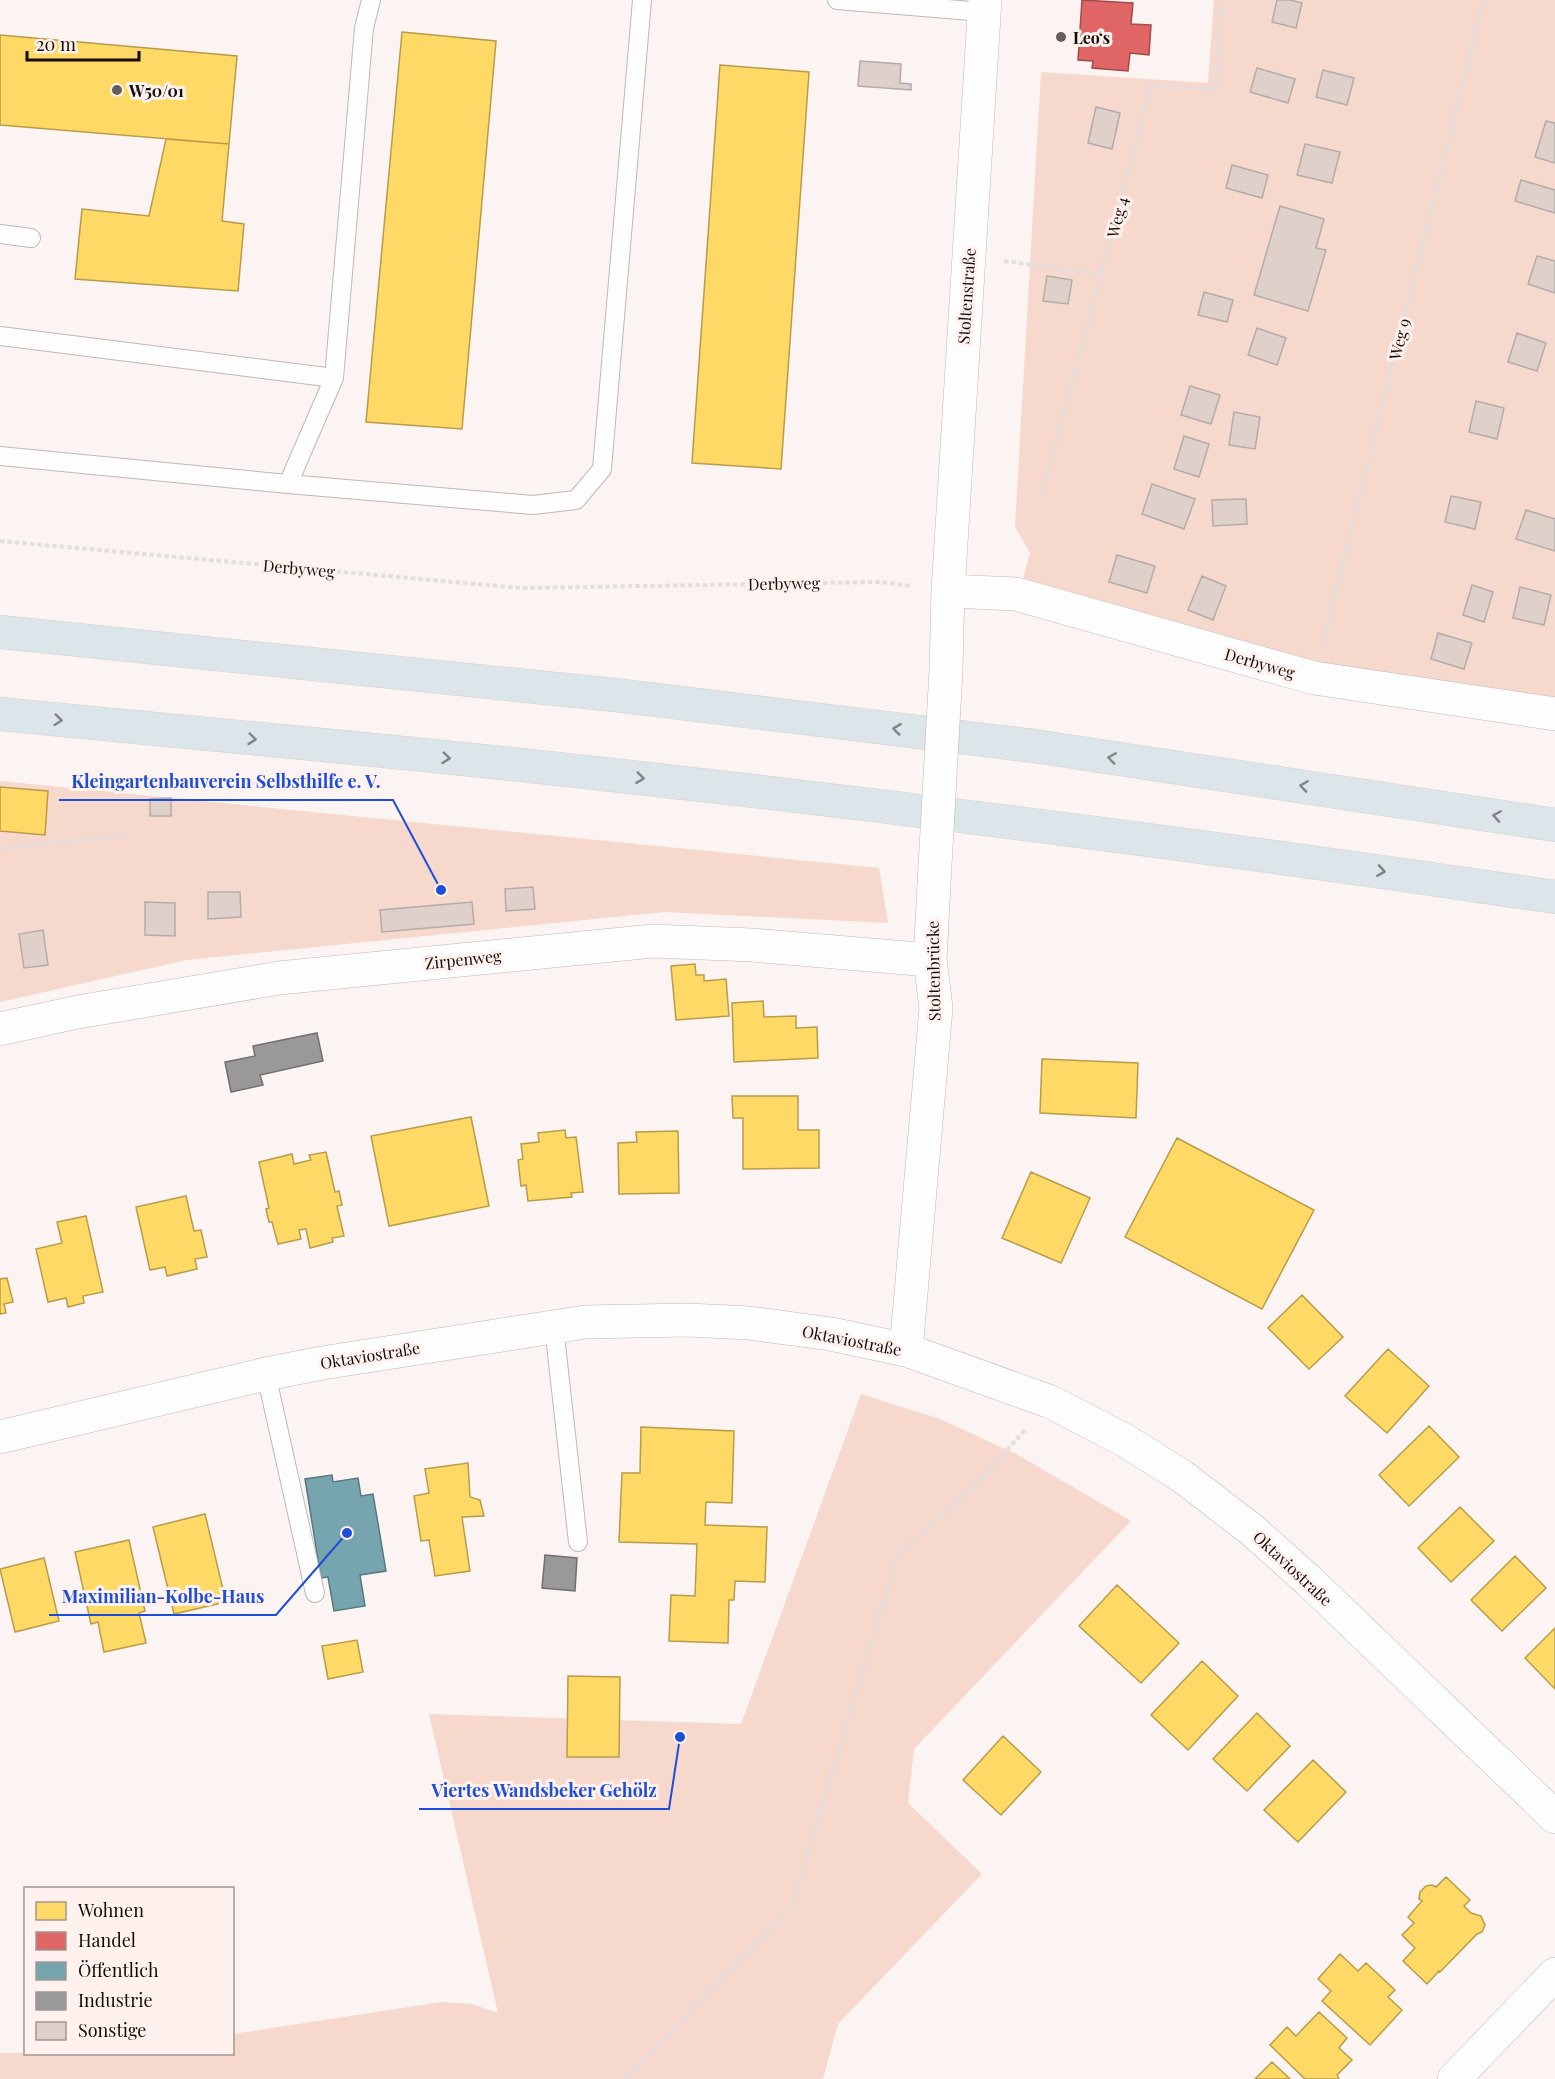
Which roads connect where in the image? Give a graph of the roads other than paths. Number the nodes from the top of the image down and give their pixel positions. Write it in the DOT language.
graph roads {
  1 [pos="371,0"];
  2 [pos="642,0"];
  3 [pos="837,0"];
  4 [pos="984,6"];
  5 [pos="0,234"];
  6 [pos="31,238"];
  7 [pos="0,336"];
  8 [pos="334,378"];
  9 [pos="0,456"];
  10 [pos="288,484"];
  11 [pos="948,591"];
  12 [pos="0,632"];
  13 [pos="0,714"];
  14 [pos="1555,714"];
  15 [pos="1555,825"];
  16 [pos="1555,897"];
  17 [pos="930,960"];
  18 [pos="0,1029"];
  19 [pos="554,1327"];
  20 [pos="906,1350"];
  21 [pos="266,1374"];
  22 [pos="0,1437"];
  23 [pos="578,1542"];
  24 [pos="315,1593"];
  25 [pos="1555,1817"];
  26 [pos="1555,1974"];
  27 [pos="1454,2079"];
  1 -- 8 [label="lane"];
  2 -- 10 [label="lane"];
  3 -- 4 [label="lane"];
  4 -- 11 [label="street, Stoltenstraße"];
  5 -- 6 [label="lane"];
  7 -- 8 [label="lane"];
  8 -- 10 [label="lane"];
  9 -- 10 [label="lane"];
  11 -- 14 [label="street, Derbyweg"];
  11 -- 17 [label="street, Stoltenbrücke, bridge"];
  15 -- 12 [label="highway, one-way"];
  13 -- 16 [label="highway, one-way"];
  17 -- 18 [label="street, Zirpenweg"];
  17 -- 20 [label="street, Stoltenbrücke"];
  19 -- 20 [label="street, Oktaviostraße"];
  19 -- 21 [label="street, Oktaviostraße"];
  19 -- 23 [label="lane"];
  20 -- 25 [label="street, Oktaviostraße"];
  21 -- 22 [label="street, Oktaviostraße"];
  21 -- 24 [label="lane"];
  26 -- 27 [label="street"];
}
